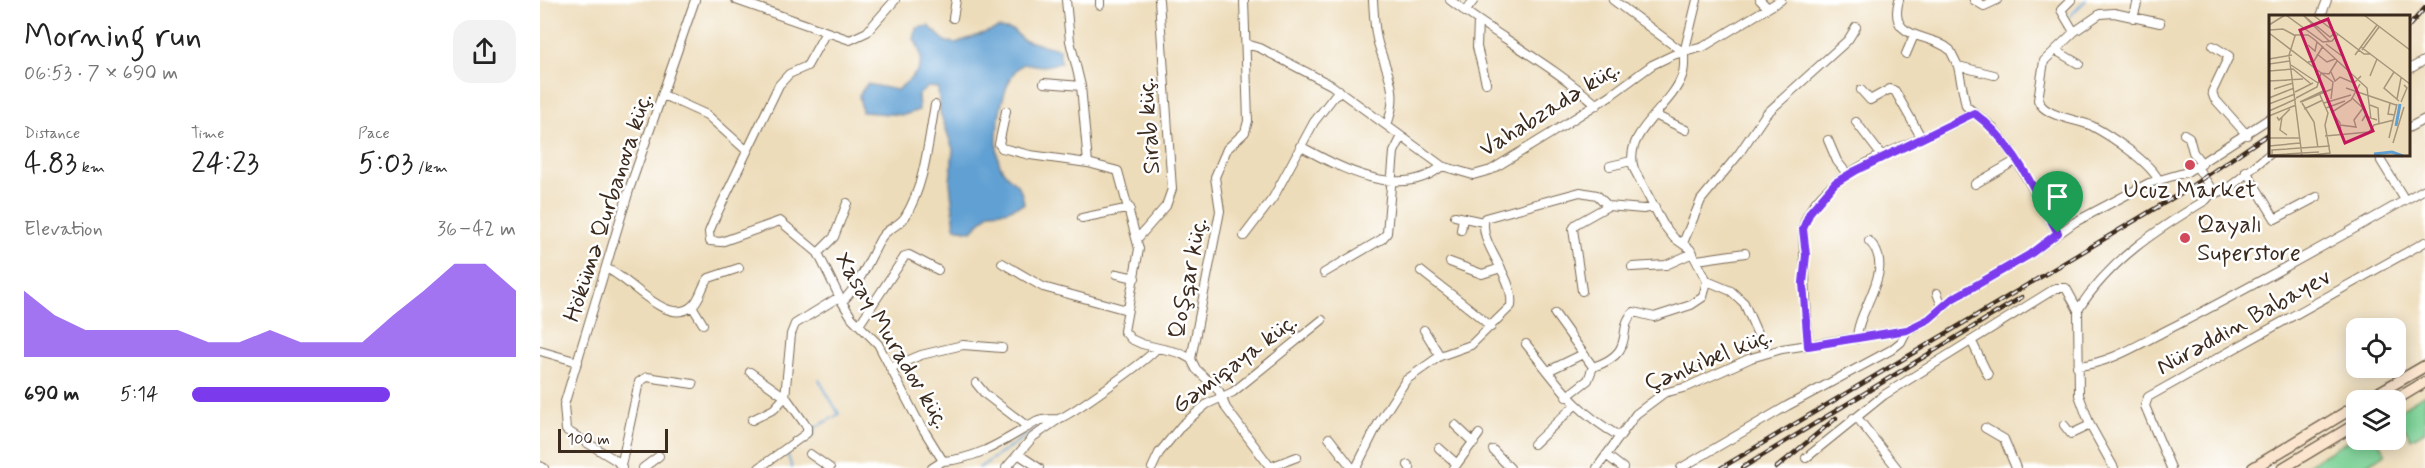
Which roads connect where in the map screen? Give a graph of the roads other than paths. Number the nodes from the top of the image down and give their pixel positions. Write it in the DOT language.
graph roads {
  1 [pos="696,0"];
  2 [pos="736,0"];
  3 [pos="895,0"];
  4 [pos="956,0"];
  5 [pos="1066,0"];
  6 [pos="1159,0"];
  7 [pos="1244,0"];
  8 [pos="1373,0"];
  9 [pos="1450,0"];
  10 [pos="1474,0"];
  11 [pos="1613,0"];
  12 [pos="1697,0"];
  13 [pos="1760,0"];
  14 [pos="1781,0"];
  15 [pos="1899,0"];
  16 [pos="1974,0"];
  17 [pos="1997,0"];
  18 [pos="2071,0"];
  19 [pos="2138,0"];
  20 [pos="2327,0"];
  21 [pos="1768,8"];
  22 [pos="1465,12"];
  23 [pos="2321,15"];
  24 [pos="953,18"];
  25 [pos="2133,18"];
  26 [pos="1478,21"];
  27 [pos="2160,23"];
  28 [pos="1856,27"];
  29 [pos="826,32"];
  30 [pos="2074,32"];
  31 [pos="1914,35"];
  32 [pos="1246,44"];
  33 [pos="2213,46"];
  34 [pos="2055,50"];
  35 [pos="1684,53"];
  36 [pos="1906,54"];
  37 [pos="2425,60"];
  38 [pos="2079,64"];
  39 [pos="1958,66"];
  40 [pos="2410,69"];
  41 [pos="1994,75"];
  42 [pos="1486,82"];
  43 [pos="1044,84"];
  44 [pos="1081,86"];
  45 [pos="1339,90"];
  46 [pos="1861,90"];
  47 [pos="663,95"];
  48 [pos="935,105"];
  49 [pos="1597,105"];
  50 [pos="1006,111"];
  51 [pos="1974,113"];
  52 [pos="1655,115"];
  53 [pos="2425,118"];
  54 [pos="2269,119"];
  55 [pos="1856,122"];
  56 [pos="1387,125"];
  57 [pos="2410,127"];
  58 [pos="1686,130"];
  59 [pos="2184,134"];
  60 [pos="2247,135"];
  61 [pos="1921,137"];
  62 [pos="1401,138"];
  63 [pos="1828,140"];
  64 [pos="1300,146"];
  65 [pos="747,150"];
  66 [pos="2269,155"];
  67 [pos="1882,156"];
  68 [pos="2380,156"];
  69 [pos="2017,160"];
  70 [pos="1631,161"];
  71 [pos="1088,163"];
  72 [pos="2199,165"];
  73 [pos="1442,166"];
  74 [pos="1610,166"];
  75 [pos="2246,171"];
  76 [pos="1848,175"];
  77 [pos="2158,179"];
  78 [pos="1391,181"];
  79 [pos="1975,184"];
  80 [pos="2425,189"];
  81 [pos="2211,194"];
  82 [pos="2317,197"];
  83 [pos="2405,200"];
  84 [pos="847,203"];
  85 [pos="1608,206"];
  86 [pos="1655,207"];
  87 [pos="1130,208"];
  88 [pos="1082,218"];
  89 [pos="1483,222"];
  90 [pos="1461,230"];
  91 [pos="2058,233"];
  92 [pos="1244,236"];
  93 [pos="1138,238"];
  94 [pos="1869,241"];
  95 [pos="2425,242"];
  96 [pos="1683,243"];
  97 [pos="819,253"];
  98 [pos="1746,253"];
  99 [pos="1695,257"];
  100 [pos="1450,262"];
  101 [pos="1002,263"];
  102 [pos="1632,267"];
  103 [pos="739,268"];
  104 [pos="1501,268"];
  105 [pos="607,269"];
  106 [pos="939,270"];
  107 [pos="1421,271"];
  108 [pos="1324,273"];
  109 [pos="1117,274"];
  110 [pos="1135,278"];
  111 [pos="1707,281"];
  112 [pos="1582,291"];
  113 [pos="1937,294"];
  114 [pos="841,299"];
  115 [pos="692,306"];
  116 [pos="1942,306"];
  117 [pos="1127,310"];
  118 [pos="2078,310"];
  119 [pos="1555,314"];
  120 [pos="1322,320"];
  121 [pos="703,324"];
  122 [pos="860,325"];
  123 [pos="1491,327"];
  124 [pos="1424,330"];
  125 [pos="1907,330"];
  126 [pos="1857,339"];
  127 [pos="1972,342"];
  128 [pos="1526,344"];
  129 [pos="1808,346"];
  130 [pos="1002,348"];
  131 [pos="1156,349"];
  132 [pos="540,351"];
  133 [pos="1766,353"];
  134 [pos="1583,354"];
  135 [pos="1440,356"];
  136 [pos="1191,359"];
  137 [pos="578,362"];
  138 [pos="2077,366"];
  139 [pos="2425,366"];
  140 [pos="1593,367"];
  141 [pos="890,369"];
  142 [pos="1548,371"];
  143 [pos="750,372"];
  144 [pos="1988,375"];
  145 [pos="2425,382"];
  146 [pos="976,383"];
  147 [pos="693,384"];
  148 [pos="2383,390"];
  149 [pos="2406,393"];
  150 [pos="785,396"];
  151 [pos="1222,397"];
  152 [pos="1566,397"];
  153 [pos="1574,406"];
  154 [pos="2346,412"];
  155 [pos="1853,418"];
  156 [pos="1059,419"];
  157 [pos="752,420"];
  158 [pos="1455,425"];
  159 [pos="2064,425"];
  160 [pos="2090,425"];
  161 [pos="1028,427"];
  162 [pos="1985,428"];
  163 [pos="2346,430"];
  164 [pos="1479,434"];
  165 [pos="1619,436"];
  166 [pos="1329,438"];
  167 [pos="1474,443"];
  168 [pos="1534,444"];
  169 [pos="1439,448"];
  170 [pos="1493,450"];
  171 [pos="1018,453"];
  172 [pos="810,454"];
  173 [pos="1606,455"];
  174 [pos="659,456"];
  175 [pos="1297,457"];
  176 [pos="1806,458"];
  177 [pos="944,461"];
  178 [pos="1455,466"];
  179 [pos="622,467"];
  180 [pos="643,468"];
  181 [pos="759,468"];
  182 [pos="830,468"];
  183 [pos="932,468"];
  184 [pos="1006,468"];
  185 [pos="1039,468"];
  186 [pos="1152,468"];
  187 [pos="1270,468"];
  188 [pos="1354,468"];
  189 [pos="1510,468"];
  190 [pos="1597,468"];
  191 [pos="1623,468"];
  192 [pos="1681,468"];
  193 [pos="1897,468"];
  194 [pos="2016,468"];
  195 [pos="2114,468"];
  196 [pos="2171,468"];
  197 [pos="2253,468"];
  198 [pos="2283,468"];
  1 -- 47 [label="street, Hökümə Qurbanova küç."];
  2 -- 29 [label="street"];
  3 -- 29 [label="street"];
  4 -- 24 [label="street"];
  5 -- 44 [label="street"];
  6 -- 93 [label="street, Sirab küç."];
  7 -- 32 [label="street, Qoşqar küç."];
  8 -- 56 [label="street"];
  9 -- 22 [label="street"];
  10 -- 22 [label="street"];
  11 -- 35 [label="street"];
  12 -- 35 [label="street"];
  13 -- 21 [label="street"];
  14 -- 21 [label="street, Vahabzadə küç."];
  15 -- 31 [label="street"];
  16 -- 17 [label="street"];
  18 -- 30 [label="street"];
  19 -- 25 [label="street"];
  20 -- 23 [label="street"];
  21 -- 35 [label="street, Vahabzadə küç."];
  22 -- 26 [label="street"];
  25 -- 27 [label="street"];
  25 -- 30 [label="street"];
  26 -- 42 [label="street"];
  26 -- 49 [label="street"];
  28 -- 96 [label="street"];
  29 -- 65 [label="street, Xasay Muradov küç."];
  30 -- 34 [label="street"];
  31 -- 36 [label="street"];
  31 -- 39 [label="street"];
  32 -- 45 [label="street, Vahabzadə küç."];
  32 -- 136 [label="street, Qoşqar küç."];
  33 -- 60 [label="street"];
  34 -- 38 [label="street"];
  34 -- 77 [label="street"];
  35 -- 49 [label="street, Vahabzadə küç."];
  35 -- 52 [label="street"];
  37 -- 40 [label="street"];
  39 -- 41 [label="street"];
  39 -- 51 [label="street"];
  43 -- 44 [label="street"];
  44 -- 71 [label="street"];
  45 -- 56 [label="street, Vahabzadə küç."];
  45 -- 64 [label="street"];
  46 -- 61 [label="street"];
  47 -- 65 [label="street"];
  47 -- 105 [label="street, Hökümə Qurbanova küç."];
  48 -- 114 [label="street"];
  49 -- 73 [label="street, Vahabzadə küç."];
  50 -- 71 [label="street"];
  51 -- 61 [label="street"];
  51 -- 69 [label="street"];
  52 -- 58 [label="street"];
  52 -- 70 [label="street"];
  53 -- 57 [label="street"];
  54 -- 60 [label="street, Çənkibel küç."];
  55 -- 67 [label="street"];
  56 -- 62 [label="street, Vahabzadə küç."];
  59 -- 72 [label="street"];
  60 -- 72 [label="street, Çənkibel küç."];
  61 -- 67 [label="street"];
  62 -- 73 [label="street, Vahabzadə küç."];
  62 -- 78 [label="street"];
  63 -- 76 [label="street"];
  64 -- 78 [label="street"];
  64 -- 92 [label="street"];
  65 -- 97 [label="street, Xasay Muradov küç."];
  66 -- 75 [label="street"];
  67 -- 76 [label="street"];
  68 -- 83 [label="street"];
  69 -- 79 [label="street"];
  69 -- 91 [label="street"];
  70 -- 74 [label="street"];
  70 -- 86 [label="street"];
  71 -- 87 [label="street"];
  72 -- 77 [label="street, Çənkibel küç."];
  72 -- 81 [label="street"];
  73 -- 78 [label="street"];
  75 -- 81 [label="street"];
  75 -- 82 [label="street"];
  76 -- 129 [label="street"];
  77 -- 91 [label="street, Çənkibel küç."];
  78 -- 108 [label="street"];
  80 -- 83 [label="street"];
  81 -- 118 [label="street"];
  83 -- 138 [label="street"];
  84 -- 97 [label="street"];
  85 -- 86 [label="street"];
  85 -- 89 [label="street"];
  85 -- 112 [label="street"];
  86 -- 96 [label="street"];
  87 -- 88 [label="street"];
  87 -- 93 [label="street"];
  89 -- 90 [label="street"];
  89 -- 104 [label="street"];
  91 -- 116 [label="street, Çənkibel küç."];
  93 -- 110 [label="street"];
  94 -- 126 [label="street"];
  95 -- 196 [label="street, Nürəddin Babayev"];
  96 -- 99 [label="street"];
  97 -- 114 [label="street, Xasay Muradov küç."];
  98 -- 99 [label="street"];
  99 -- 102 [label="street"];
  99 -- 111 [label="street"];
  100 -- 104 [label="street"];
  101 -- 117 [label="street"];
  103 -- 115 [label="street"];
  104 -- 123 [label="street"];
  105 -- 115 [label="street"];
  105 -- 137 [label="street, Hökümə Qurbanova küç."];
  106 -- 122 [label="street"];
  107 -- 123 [label="street"];
  109 -- 110 [label="street"];
  110 -- 117 [label="street"];
  111 -- 133 [label="street"];
  111 -- 140 [label="street"];
  113 -- 116 [label="street"];
  114 -- 122 [label="street, Xasay Muradov küç."];
  114 -- 150 [label="street"];
  115 -- 121 [label="street"];
  116 -- 125 [label="street, Çənkibel küç."];
  117 -- 131 [label="street"];
  118 -- 127 [label="street"];
  118 -- 138 [label="street"];
  119 -- 134 [label="street"];
  120 -- 151 [label="street, Gəmiqaya küç."];
  122 -- 141 [label="street, Xasay Muradov küç."];
  123 -- 135 [label="street"];
  124 -- 135 [label="street"];
  125 -- 126 [label="street, Çənkibel küç."];
  125 -- 192 [label="street"];
  126 -- 129 [label="street, Çənkibel küç."];
  127 -- 144 [label="street"];
  127 -- 155 [label="street"];
  128 -- 142 [label="street"];
  129 -- 133 [label="street, Çənkibel küç."];
  130 -- 141 [label="street"];
  131 -- 136 [label="street"];
  131 -- 156 [label="street, Xasay Muradov küç."];
  132 -- 137 [label="street"];
  133 -- 165 [label="street, Çənkibel küç."];
  134 -- 140 [label="street"];
  134 -- 142 [label="street"];
  135 -- 188 [label="street"];
  136 -- 151 [label="street"];
  137 -- 179 [label="street, Hökümə Qurbanova küç."];
  138 -- 160 [label="street"];
  139 -- 148 [label="street"];
  140 -- 152 [label="street"];
  141 -- 177 [label="street, Xasay Muradov küç."];
  142 -- 152 [label="street"];
  143 -- 150 [label="street"];
  145 -- 149 [label="street"];
  146 -- 161 [label="street"];
  147 -- 179 [label="street"];
  150 -- 157 [label="street"];
  150 -- 181 [label="street"];
  151 -- 186 [label="street, Gəmiqaya küç."];
  151 -- 187 [label="street"];
  152 -- 153 [label="street"];
  153 -- 165 [label="street"];
  153 -- 168 [label="street"];
  154 -- 197 [label="street"];
  155 -- 176 [label="street"];
  155 -- 193 [label="street"];
  156 -- 161 [label="street, Xasay Muradov küç."];
  156 -- 171 [label="street"];
  158 -- 167 [label="street"];
  159 -- 160 [label="street"];
  160 -- 195 [label="street"];
  161 -- 177 [label="street, Xasay Muradov küç."];
  162 -- 194 [label="street"];
  163 -- 198 [label="street"];
  164 -- 167 [label="street"];
  165 -- 173 [label="street, Çənkibel küç."];
  166 -- 188 [label="street"];
  167 -- 178 [label="street"];
  169 -- 178 [label="street"];
  170 -- 189 [label="street"];
  171 -- 184 [label="street"];
  171 -- 185 [label="street"];
  172 -- 182 [label="street"];
  173 -- 190 [label="street, Çənkibel küç."];
  173 -- 191 [label="street"];
  174 -- 180 [label="street"];
  175 -- 187 [label="street"];
  177 -- 183 [label="street"];
}
